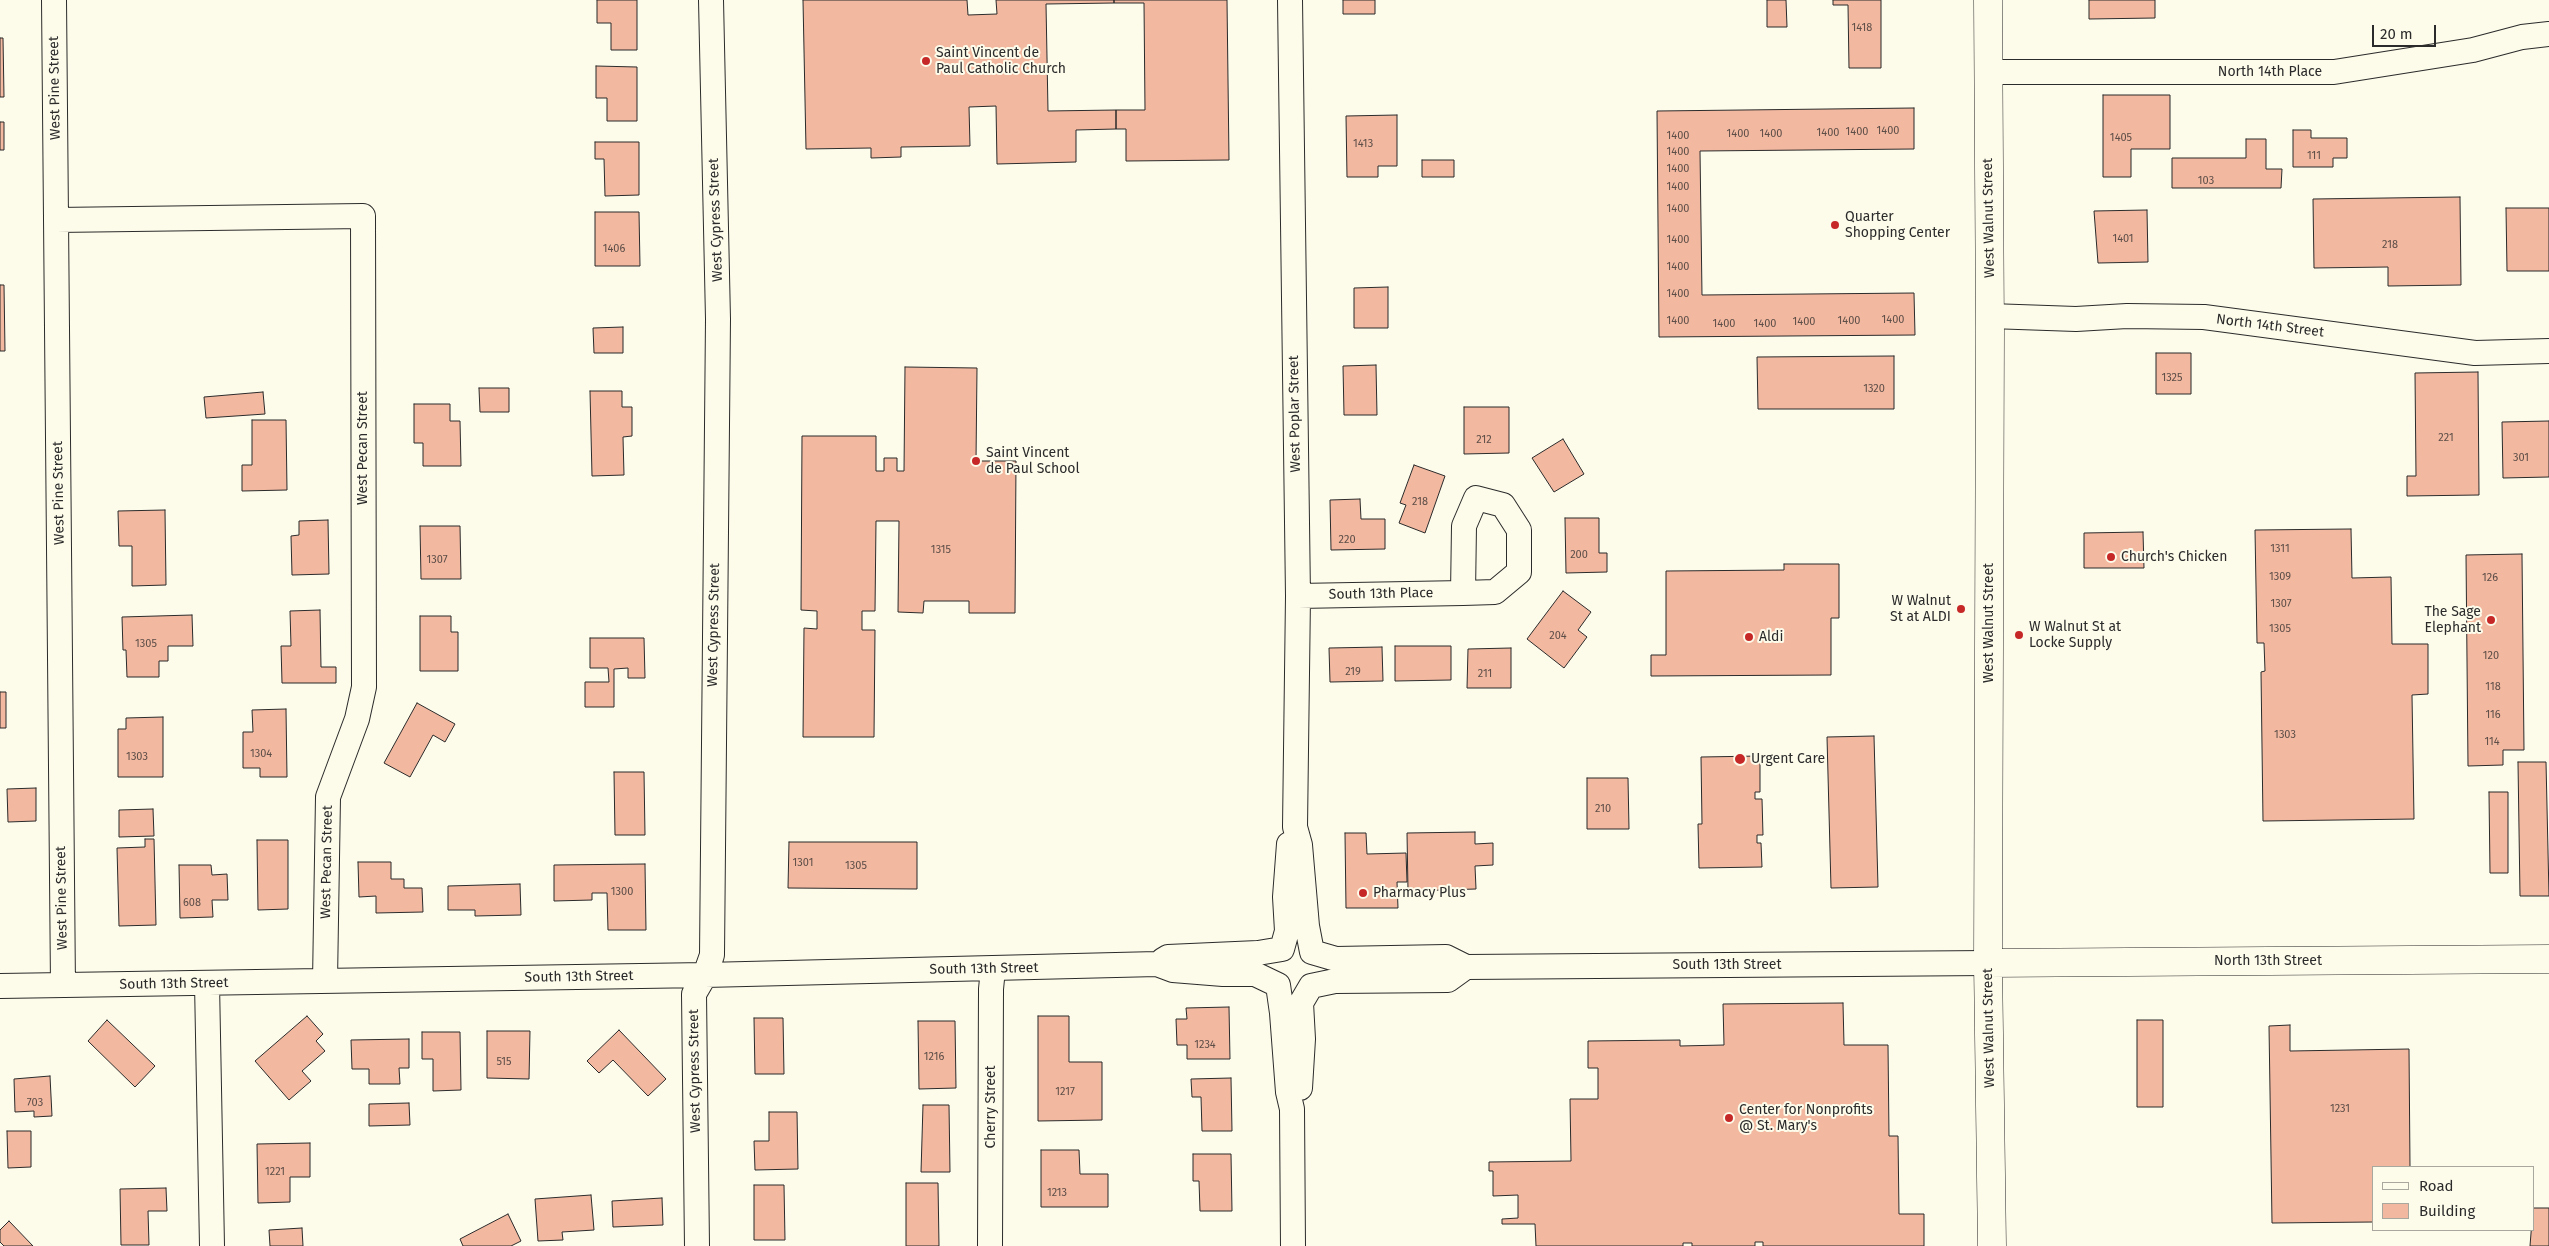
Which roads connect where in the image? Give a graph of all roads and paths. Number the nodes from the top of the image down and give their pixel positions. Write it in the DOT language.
graph roads {
  1 [pos="54,0"];
  2 [pos="711,0"];
  3 [pos="1290,0"];
  4 [pos="1988,0"];
  5 [pos="2549,34"];
  6 [pos="1988,72"];
  7 [pos="56,220"];
  8 [pos="1990,316"];
  9 [pos="2549,351"];
  10 [pos="1463,593"];
  11 [pos="1298,596"];
  12 [pos="1295,827"];
  13 [pos="1282,949"];
  14 [pos="1312,952"];
  15 [pos="2549,960"];
  16 [pos="1988,963"];
  17 [pos="1157,964"];
  18 [pos="1466,967"];
  19 [pos="994,969"];
  20 [pos="705,975"];
  21 [pos="325,981"];
  22 [pos="208,983"];
  23 [pos="1278,984"];
  24 [pos="63,985"];
  25 [pos="0,986"];
  26 [pos="1311,986"];
  27 [pos="1292,1110"];
  28 [pos="212,1246"];
  29 [pos="697,1246"];
  30 [pos="990,1246"];
  31 [pos="1294,1246"];
  32 [pos="1992,1246"];
  1 -- 7 [label="street, West Pine Street"];
  2 -- 20 [label="street, West Cypress Street"];
  3 -- 11 [label="street, West Poplar Street"];
  4 -- 6 [label="main road, West Walnut Street"];
  5 -- 6 [label="street, North 14th Place"];
  6 -- 8 [label="main road, West Walnut Street"];
  7 -- 21 [label="street, West Pecan Street"];
  7 -- 24 [label="street, West Pine Street"];
  8 -- 9 [label="street, North 14th Street"];
  8 -- 16 [label="main road, West Walnut Street"];
  10 -- 11 [label="street, South 13th Place"];
  11 -- 12 [label="street, West Poplar Street"];
  12 -- 13 [label="street, West Poplar Street"];
  12 -- 14 [label="street, West Poplar Street"];
  13 -- 14 [label="street"];
  13 -- 17 [label="street, South 13th Street"];
  13 -- 23 [label="street"];
  14 -- 18 [label="street, South 13th Street"];
  14 -- 26 [label="street"];
  15 -- 16 [label="main road, North 13th Street"];
  16 -- 18 [label="street, South 13th Street"];
  16 -- 32 [label="main road, West Walnut Street"];
  17 -- 19 [label="street, South 13th Street"];
  17 -- 23 [label="street, South 13th Street"];
  18 -- 26 [label="street"];
  19 -- 20 [label="street, South 13th Street"];
  19 -- 30 [label="street, Cherry Street"];
  20 -- 21 [label="street, South 13th Street"];
  20 -- 29 [label="street, West Cypress Street"];
  21 -- 22 [label="street, South 13th Street"];
  22 -- 24 [label="street, South 13th Street"];
  22 -- 28 [label="street"];
  23 -- 26 [label="street"];
  23 -- 27 [label="street"];
  24 -- 25 [label="street, South 13th Street"];
  26 -- 27 [label="street"];
  27 -- 31 [label="street"];
}
